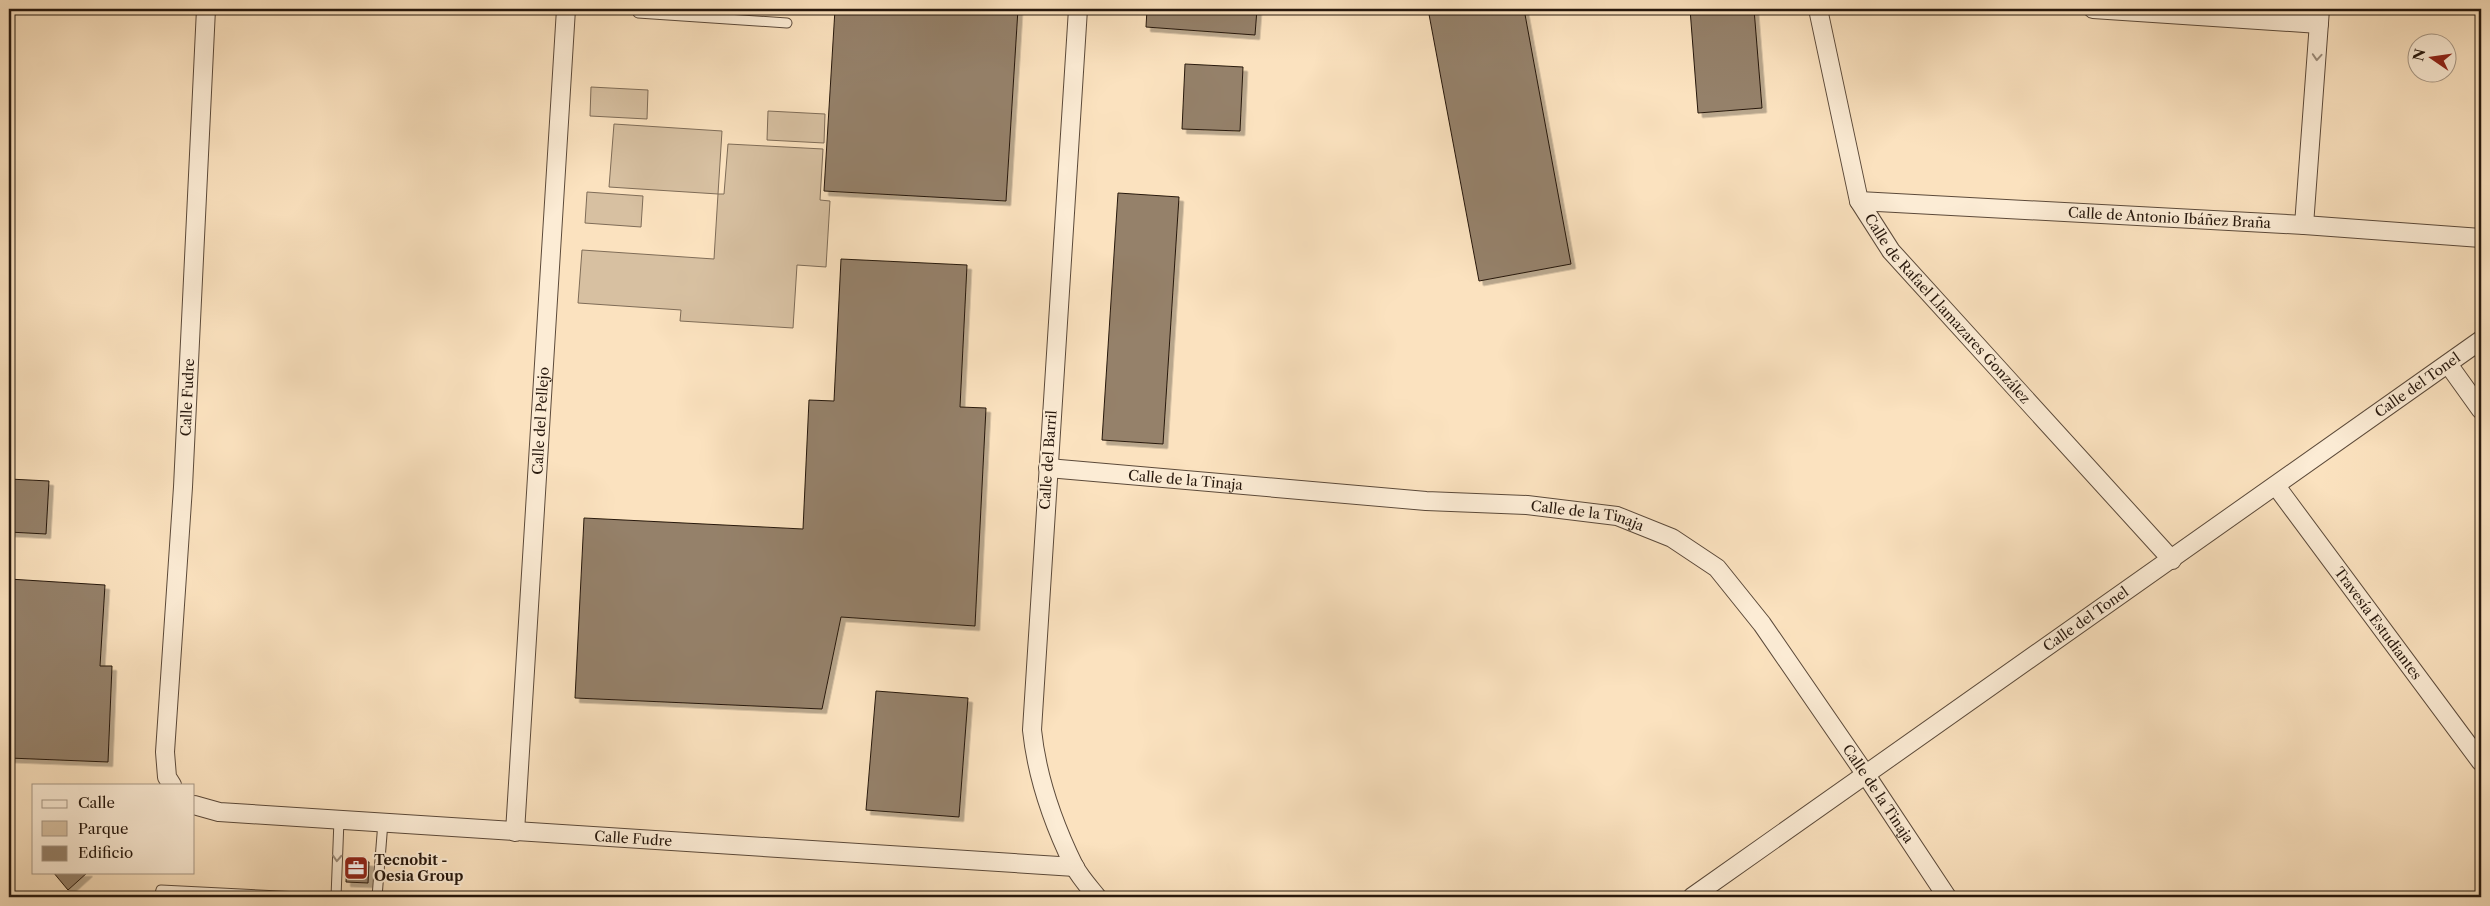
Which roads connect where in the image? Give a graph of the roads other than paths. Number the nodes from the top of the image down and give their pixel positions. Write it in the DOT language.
graph roads {
  1 [pos="206,9"];
  2 [pos="566,9"];
  3 [pos="1078,9"];
  4 [pos="1818,9"];
  5 [pos="2093,9"];
  6 [pos="638,12"];
  7 [pos="682,12"];
  8 [pos="2320,16"];
  9 [pos="787,23"];
  10 [pos="1859,201"];
  11 [pos="2304,225"];
  12 [pos="2481,238"];
  13 [pos="2481,340"];
  14 [pos="2448,364"];
  15 [pos="2481,410"];
  16 [pos="1048,468"];
  17 [pos="2276,486"];
  18 [pos="2172,560"];
  19 [pos="2481,762"];
  20 [pos="1866,775"];
  21 [pos="171,784"];
  22 [pos="195,805"];
  23 [pos="340,820"];
  24 [pos="383,822"];
  25 [pos="515,832"];
  26 [pos="1074,867"];
  27 [pos="159,897"];
  28 [pos="299,897"];
  29 [pos="336,897"];
  30 [pos="377,897"];
  31 [pos="1096,897"];
  32 [pos="1692,897"];
  33 [pos="1947,897"];
  1 -- 21 [label="street, Calle Fudre"];
  2 -- 25 [label="street, Calle del Pellejo"];
  3 -- 16 [label="street, Calle del Barril"];
  4 -- 10 [label="street, Calle de Rafael Llamazares González"];
  5 -- 8 [label="street"];
  6 -- 7 [label="lane"];
  7 -- 9 [label="lane"];
  8 -- 11 [label="street, one-way"];
  10 -- 11 [label="street, Calle de Antonio Ibáñez Braña"];
  10 -- 18 [label="street, Calle de Rafael Llamazares González"];
  11 -- 12 [label="street, Calle de Antonio Ibáñez Braña"];
  13 -- 14 [label="street, Calle del Tonel"];
  14 -- 15 [label="street"];
  14 -- 17 [label="street, Calle del Tonel"];
  16 -- 20 [label="street, Calle de la Tinaja"];
  16 -- 26 [label="street, Calle del Barril"];
  17 -- 18 [label="street, Calle del Tonel"];
  17 -- 19 [label="street, Travesía Estudiantes"];
  18 -- 20 [label="street, Calle del Tonel"];
  20 -- 32 [label="street, Calle del Tonel"];
  20 -- 33 [label="street, Calle de la Tinaja"];
  22 -- 23 [label="street, Calle Fudre"];
  23 -- 24 [label="street, Calle Fudre"];
  23 -- 29 [label="lane, one-way"];
  24 -- 25 [label="street, Calle Fudre"];
  24 -- 30 [label="lane"];
  25 -- 26 [label="street, Calle Fudre"];
  26 -- 31 [label="street, Calle del Barril"];
  27 -- 28 [label="lane"];
}
